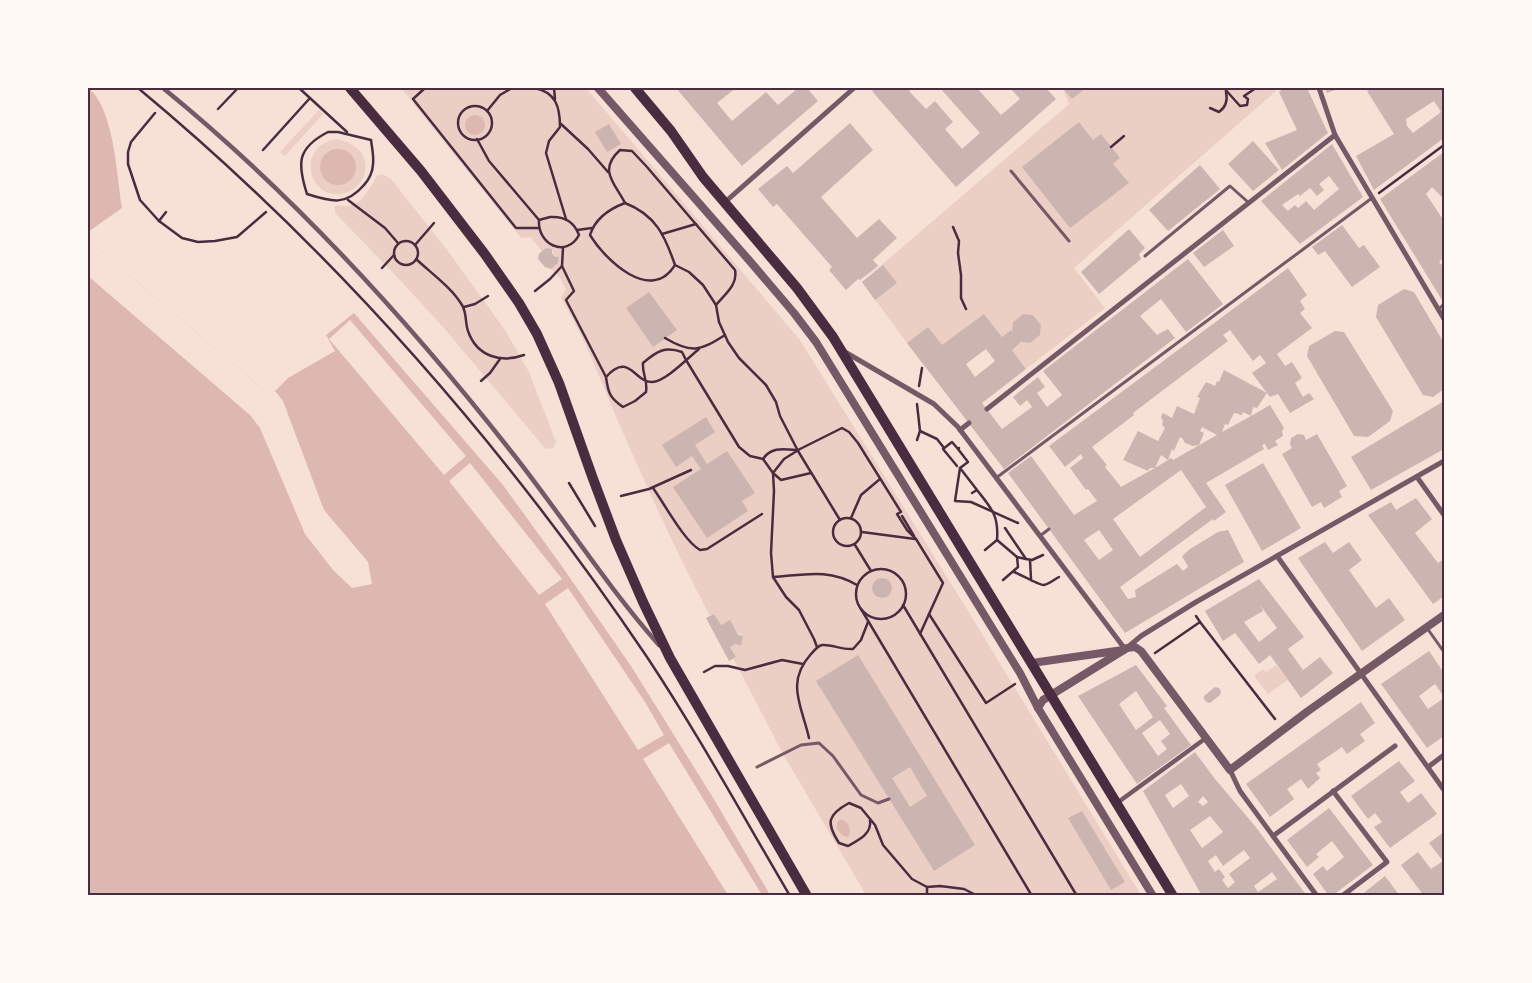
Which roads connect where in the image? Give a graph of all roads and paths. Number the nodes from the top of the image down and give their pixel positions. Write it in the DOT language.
graph roads {
  1 [pos="138,88"];
  2 [pos="163,88"];
  3 [pos="238,88"];
  4 [pos="299,88"];
  5 [pos="350,88"];
  6 [pos="425,88"];
  7 [pos="512,88"];
  8 [pos="534,88"];
  9 [pos="554,88"];
  10 [pos="598,88"];
  11 [pos="635,88"];
  12 [pos="854,88"];
  13 [pos="1256,88"];
  14 [pos="1319,88"];
  15 [pos="507,89"];
  16 [pos="1225,89"];
  17 [pos="310,98"];
  18 [pos="555,99"];
  19 [pos="1210,108"];
  20 [pos="218,109"];
  21 [pos="487,111"];
  22 [pos="155,113"];
  23 [pos="560,123"];
  24 [pos="348,134"];
  25 [pos="1335,135"];
  26 [pos="1124,136"];
  27 [pos="477,139"];
  28 [pos="1111,146"];
  29 [pos="1444,146"];
  30 [pos="263,150"];
  31 [pos="1011,171"];
  32 [pos="609,172"];
  33 [pos="1372,198"];
  34 [pos="346,199"];
  35 [pos="724,202"];
  36 [pos="625,203"];
  37 [pos="1249,203"];
  38 [pos="166,212"];
  39 [pos="266,212"];
  40 [pos="566,219"];
  41 [pos="539,220"];
  42 [pos="159,221"];
  43 [pos="434,223"];
  44 [pos="696,224"];
  45 [pos="953,226"];
  46 [pos="538,228"];
  47 [pos="592,228"];
  48 [pos="577,230"];
  49 [pos="662,234"];
  50 [pos="1069,242"];
  51 [pos="398,244"];
  52 [pos="415,245"];
  53 [pos="562,248"];
  54 [pos="394,255"];
  55 [pos="1145,256"];
  56 [pos="416,259"];
  57 [pos="562,266"];
  58 [pos="675,266"];
  59 [pos="382,268"];
  60 [pos="535,291"];
  61 [pos="488,296"];
  62 [pos="716,304"];
  63 [pos="1444,304"];
  64 [pos="464,307"];
  65 [pos="966,309"];
  66 [pos="1439,309"];
  67 [pos="1444,319"];
  68 [pos="725,335"];
  69 [pos="665,338"];
  70 [pos="699,349"];
  71 [pos="843,351"];
  72 [pos="524,355"];
  73 [pos="500,359"];
  74 [pos="686,360"];
  75 [pos="922,368"];
  76 [pos="606,377"];
  77 [pos="481,381"];
  78 [pos="648,382"];
  79 [pos="918,390"];
  80 [pos="916,400"];
  81 [pos="987,409"];
  82 [pos="969,423"];
  83 [pos="960,430"];
  84 [pos="920,431"];
  85 [pos="916,440"];
  86 [pos="963,445"];
  87 [pos="944,448"];
  88 [pos="958,449"];
  89 [pos="798,451"];
  90 [pos="763,459"];
  91 [pos="1444,461"];
  92 [pos="958,467"];
  93 [pos="691,470"];
  94 [pos="773,473"];
  95 [pos="811,473"];
  96 [pos="1417,477"];
  97 [pos="996,478"];
  98 [pos="880,479"];
  99 [pos="569,483"];
  100 [pos="653,488"];
  101 [pos="977,490"];
  102 [pos="972,494"];
  103 [pos="621,496"];
  104 [pos="994,512"];
  105 [pos="762,514"];
  106 [pos="1444,515"];
  107 [pos="902,516"];
  108 [pos="852,518"];
  109 [pos="840,520"];
  110 [pos="595,526"];
  111 [pos="1024,526"];
  112 [pos="1005,528"];
  113 [pos="1049,530"];
  114 [pos="862,532"];
  115 [pos="1040,536"];
  116 [pos="916,539"];
  117 [pos="997,540"];
  118 [pos="855,544"];
  119 [pos="985,550"];
  120 [pos="1046,554"];
  121 [pos="1277,556"];
  122 [pos="1017,557"];
  123 [pos="1028,559"];
  124 [pos="871,571"];
  125 [pos="1014,572"];
  126 [pos="1061,576"];
  127 [pos="773,577"];
  128 [pos="1031,579"];
  129 [pos="1003,580"];
  130 [pos="857,585"];
  131 [pos="903,606"];
  132 [pos="861,609"];
  133 [pos="929,614"];
  134 [pos="1444,615"];
  135 [pos="1196,616"];
  136 [pos="869,622"];
  137 [pos="1200,622"];
  138 [pos="1427,628"];
  139 [pos="920,634"];
  140 [pos="817,647"];
  141 [pos="1126,649"];
  142 [pos="1444,652"];
  143 [pos="1154,654"];
  144 [pos="670,658"];
  145 [pos="1032,663"];
  146 [pos="803,664"];
  147 [pos="704,672"];
  148 [pos="1361,674"];
  149 [pos="1015,684"];
  150 [pos="1051,695"];
  151 [pos="1038,708"];
  152 [pos="1275,719"];
  153 [pos="1206,738"];
  154 [pos="810,744"];
  155 [pos="1395,746"];
  156 [pos="1444,755"];
  157 [pos="757,767"];
  158 [pos="1428,767"];
  159 [pos="1230,770"];
  160 [pos="1444,790"];
  161 [pos="1333,791"];
  162 [pos="889,799"];
  163 [pos="1117,803"];
  164 [pos="870,820"];
  165 [pos="1273,836"];
  166 [pos="927,887"];
  167 [pos="790,896"];
  168 [pos="807,896"];
  169 [pos="926,896"];
  170 [pos="978,896"];
  171 [pos="1032,896"];
  172 [pos="1077,896"];
  173 [pos="1153,896"];
  174 [pos="1173,896"];
  175 [pos="1317,896"];
  176 [pos="1342,896"];
  1 -- 167 [label="path"];
  2 -- 144 [label="street"];
  3 -- 20 [label="path"];
  4 -- 17 [label="path"];
  5 -- 144 [label="main road"];
  6 -- 46 [label="path"];
  7 -- 15 [label="path"];
  8 -- 18 [label="path"];
  9 -- 18 [label="path"];
  10 -- 151 [label="street"];
  11 -- 35 [label="main road"];
  12 -- 35 [label="street"];
  13 -- 16 [label="path"];
  14 -- 25 [label="street"];
  15 -- 21 [label="path"];
  16 -- 19 [label="path"];
  17 -- 24 [label="path"];
  17 -- 30 [label="path"];
  18 -- 23 [label="path"];
  21 -- 27 [label="path"];
  21 -- 27 [label="path"];
  22 -- 42 [label="path"];
  23 -- 32 [label="path"];
  23 -- 40 [label="path"];
  24 -- 34 [label="path"];
  24 -- 34 [label="path"];
  25 -- 33 [label="street"];
  25 -- 37 [label="street"];
  26 -- 28 [label="path"];
  27 -- 41 [label="path"];
  29 -- 33 [label="path"];
  31 -- 50 [label="lane"];
  32 -- 36 [label="path"];
  32 -- 44 [label="path"];
  33 -- 66 [label="street"];
  33 -- 97 [label="lane"];
  34 -- 51 [label="path"];
  35 -- 71 [label="main road"];
  36 -- 47 [label="path"];
  36 -- 49 [label="path"];
  37 -- 55 [label="lane"];
  37 -- 81 [label="street"];
  38 -- 42 [label="path"];
  39 -- 42 [label="path"];
  40 -- 41 [label="path"];
  40 -- 48 [label="path"];
  41 -- 46 [label="path"];
  43 -- 52 [label="path"];
  44 -- 49 [label="path"];
  44 -- 62 [label="path"];
  45 -- 65 [label="path"];
  46 -- 53 [label="path"];
  47 -- 48 [label="path"];
  47 -- 58 [label="path"];
  48 -- 53 [label="path"];
  49 -- 58 [label="path"];
  51 -- 52 [label="path"];
  51 -- 54 [label="path"];
  52 -- 56 [label="path"];
  53 -- 57 [label="path"];
  54 -- 56 [label="path"];
  54 -- 59 [label="path"];
  56 -- 64 [label="path"];
  57 -- 60 [label="path"];
  57 -- 76 [label="path"];
  58 -- 62 [label="path"];
  61 -- 64 [label="path"];
  62 -- 68 [label="path"];
  63 -- 66 [label="lane"];
  64 -- 73 [label="path"];
  66 -- 67 [label="street"];
  68 -- 70 [label="path"];
  68 -- 89 [label="path"];
  69 -- 70 [label="path"];
  70 -- 74 [label="path"];
  71 -- 83 [label="street"];
  71 -- 145 [label="main road"];
  72 -- 73 [label="path"];
  73 -- 77 [label="path"];
  74 -- 78 [label="path"];
  74 -- 78 [label="path"];
  74 -- 90 [label="path"];
  75 -- 79 [label="path"];
  76 -- 78 [label="path"];
  76 -- 78 [label="path"];
  80 -- 84 [label="path"];
  82 -- 83 [label="street"];
  83 -- 97 [label="street"];
  84 -- 85 [label="path"];
  84 -- 87 [label="path"];
  86 -- 88 [label="path"];
  87 -- 88 [label="path"];
  87 -- 92 [label="path"];
  88 -- 92 [label="path"];
  89 -- 90 [label="path"];
  89 -- 94 [label="path"];
  89 -- 95 [label="path"];
  89 -- 98 [label="path"];
  90 -- 94 [label="path"];
  91 -- 96 [label="street"];
  92 -- 101 [label="path"];
  92 -- 104 [label="path"];
  93 -- 100 [label="path"];
  94 -- 95 [label="path"];
  94 -- 127 [label="path"];
  95 -- 109 [label="path"];
  96 -- 106 [label="street"];
  96 -- 121 [label="street"];
  97 -- 115 [label="street"];
  98 -- 108 [label="path"];
  98 -- 116 [label="path"];
  99 -- 110 [label="path"];
  100 -- 103 [label="path"];
  100 -- 105 [label="path"];
  101 -- 102 [label="path"];
  101 -- 104 [label="path"];
  104 -- 111 [label="path"];
  104 -- 117 [label="path"];
  107 -- 116 [label="path"];
  108 -- 109 [label="path"];
  108 -- 114 [label="path"];
  109 -- 118 [label="path"];
  112 -- 123 [label="path"];
  113 -- 115 [label="lane"];
  114 -- 116 [label="path"];
  114 -- 118 [label="path"];
  115 -- 141 [label="street"];
  116 -- 133 [label="path"];
  117 -- 119 [label="path"];
  117 -- 122 [label="path"];
  118 -- 124 [label="path"];
  120 -- 123 [label="path"];
  121 -- 141 [label="street"];
  121 -- 148 [label="street"];
  122 -- 123 [label="path"];
  122 -- 125 [label="path"];
  123 -- 128 [label="path"];
  124 -- 130 [label="path"];
  124 -- 131 [label="path"];
  125 -- 128 [label="path"];
  125 -- 129 [label="path"];
  126 -- 128 [label="path"];
  127 -- 130 [label="path"];
  127 -- 140 [label="path"];
  130 -- 132 [label="path"];
  131 -- 132 [label="path"];
  131 -- 139 [label="path"];
  132 -- 136 [label="path"];
  133 -- 139 [label="path"];
  133 -- 149 [label="path"];
  134 -- 138 [label="street"];
  135 -- 137 [label="path"];
  136 -- 140 [label="path"];
  136 -- 171 [label="path"];
  137 -- 143 [label="path"];
  137 -- 152 [label="path"];
  138 -- 142 [label="lane"];
  138 -- 148 [label="street"];
  139 -- 172 [label="path"];
  140 -- 146 [label="path"];
  141 -- 145 [label="street"];
  141 -- 150 [label="street"];
  141 -- 153 [label="street"];
  144 -- 168 [label="main road"];
  145 -- 150 [label="main road"];
  146 -- 147 [label="path"];
  146 -- 154 [label="path"];
  148 -- 158 [label="street"];
  148 -- 159 [label="street"];
  150 -- 151 [label="street"];
  150 -- 163 [label="main road"];
  151 -- 173 [label="street"];
  153 -- 159 [label="street"];
  153 -- 163 [label="street"];
  154 -- 157 [label="lane"];
  154 -- 162 [label="lane"];
  155 -- 161 [label="street"];
  156 -- 158 [label="street"];
  158 -- 160 [label="street"];
  159 -- 165 [label="street"];
  161 -- 165 [label="street"];
  161 -- 176 [label="street"];
  163 -- 174 [label="main road"];
  164 -- 164 [label="path"];
  164 -- 166 [label="path"];
  165 -- 175 [label="street"];
  166 -- 169 [label="path"];
  166 -- 170 [label="path"];
}
